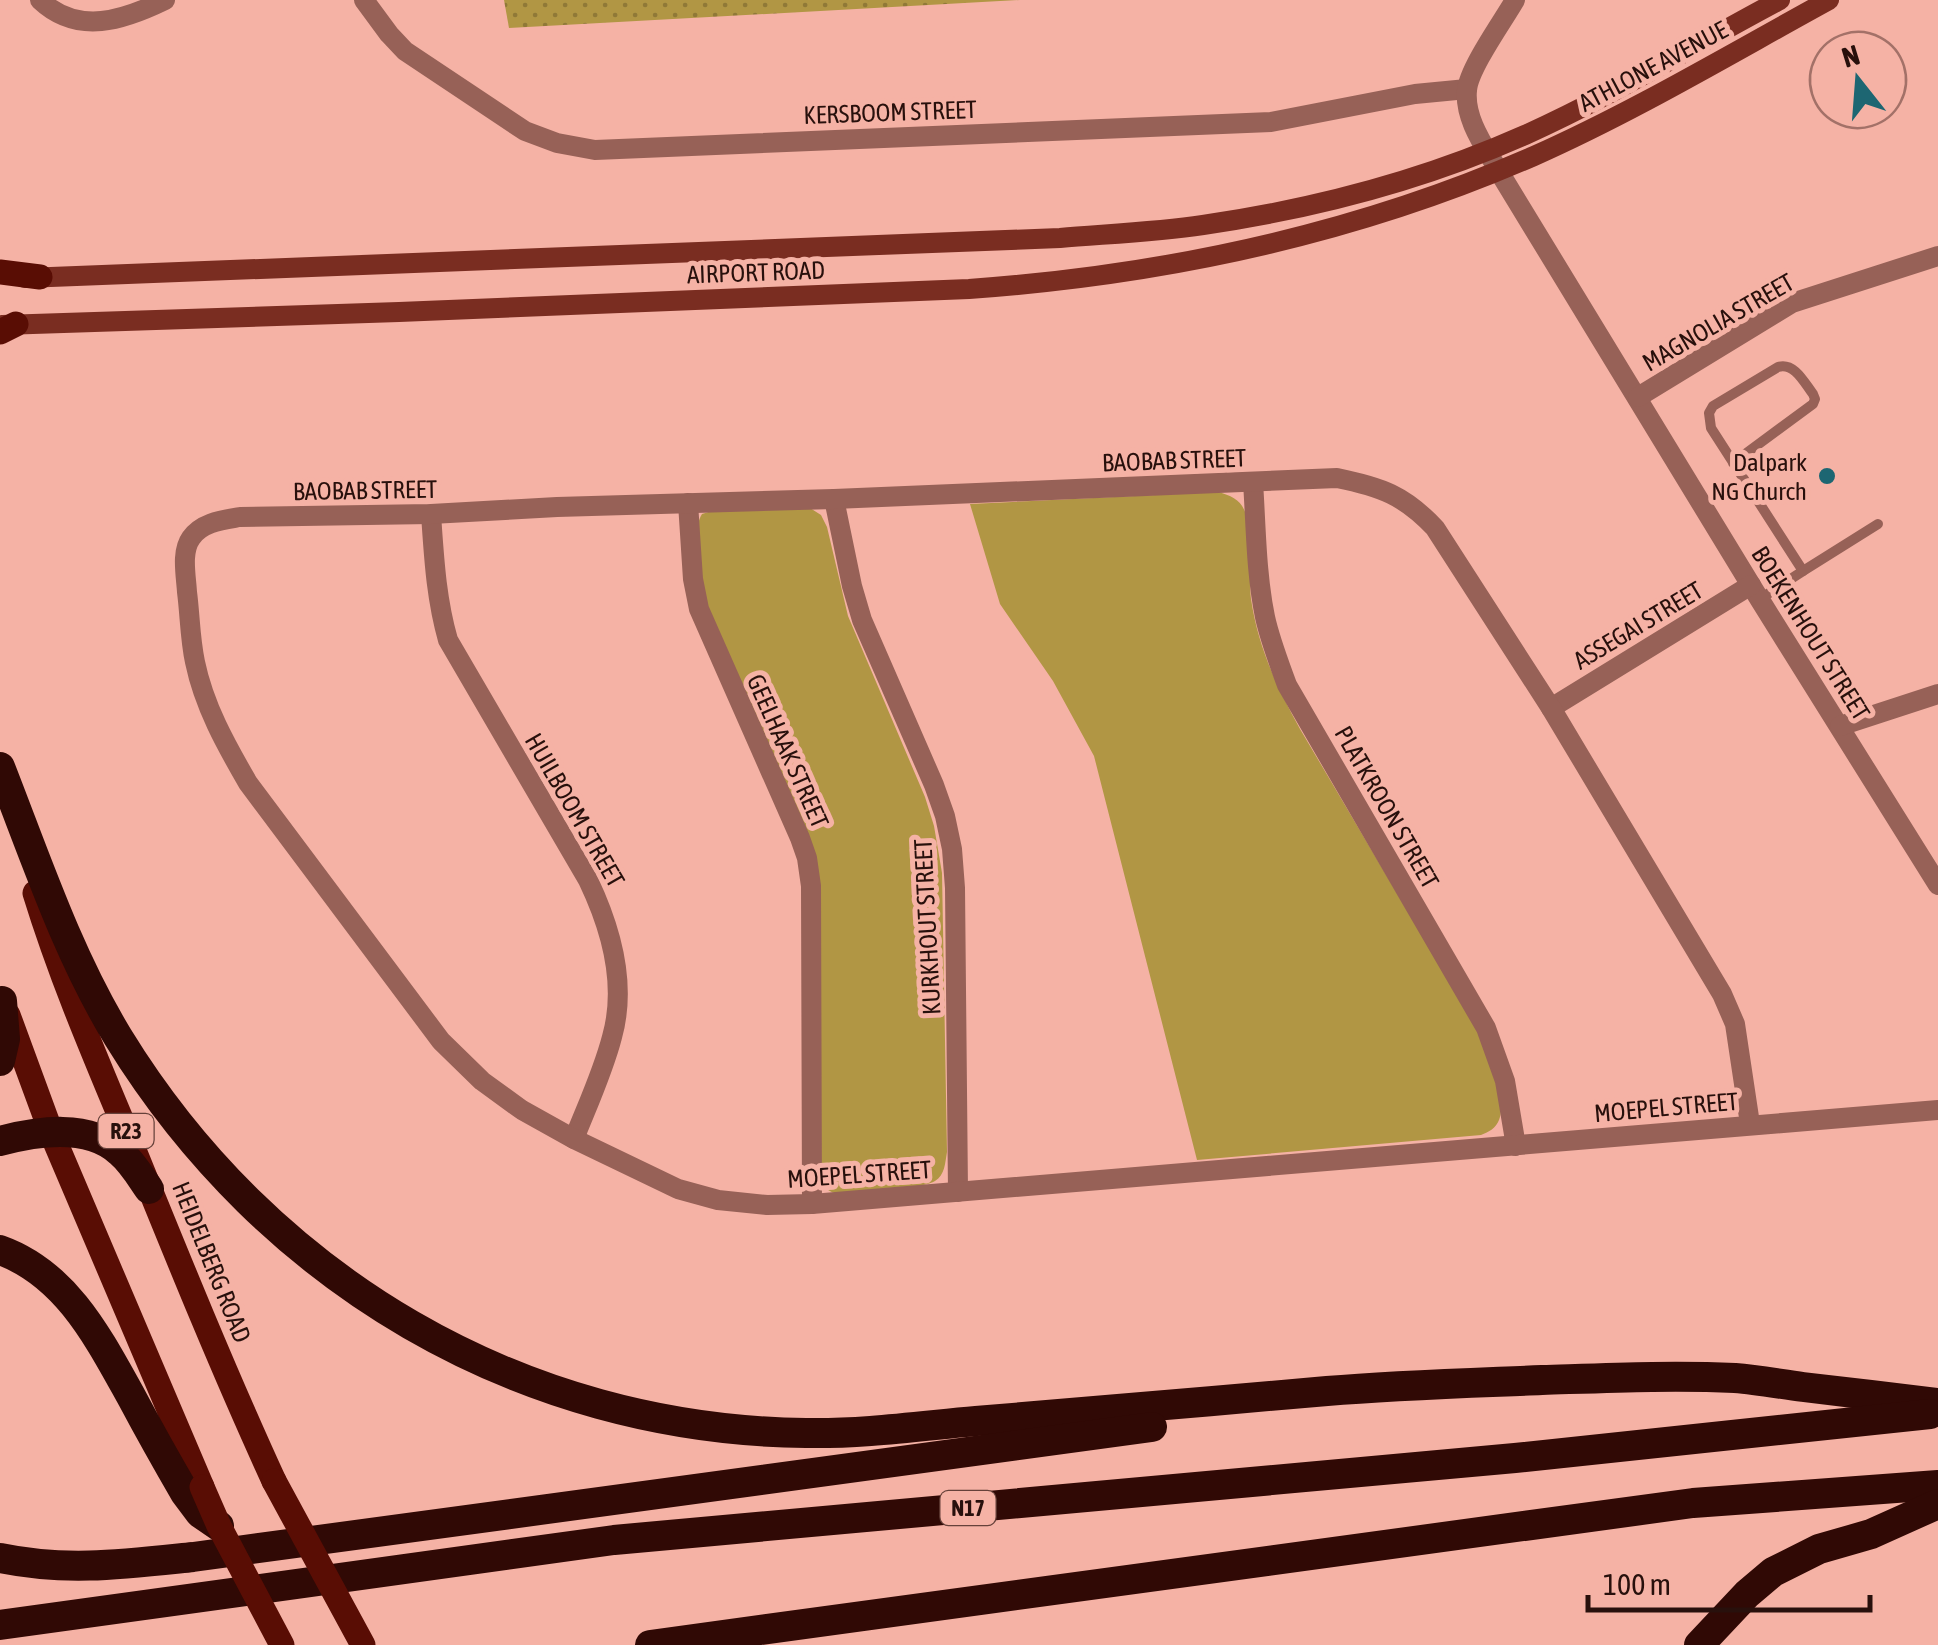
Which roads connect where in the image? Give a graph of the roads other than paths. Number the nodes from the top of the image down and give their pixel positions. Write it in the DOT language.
graph roads {
  1 [pos="40,0"];
  2 [pos="165,0"];
  3 [pos="364,0"];
  4 [pos="1515,0"];
  5 [pos="1780,0"];
  6 [pos="1829,0"];
  7 [pos="1467,89"];
  8 [pos="1487,151"];
  9 [pos="1498,170"];
  10 [pos="1938,256"];
  11 [pos="0,276"];
  12 [pos="40,277"];
  13 [pos="5,327"];
  14 [pos="1638,396"];
  15 [pos="1733,464"];
  16 [pos="1253,482"];
  17 [pos="834,498"];
  18 [pos="688,503"];
  19 [pos="431,514"];
  20 [pos="219,520"];
  21 [pos="1878,524"];
  22 [pos="1803,572"];
  23 [pos="1755,592"];
  24 [pos="1938,694"];
  25 [pos="1551,708"];
  26 [pos="1840,726"];
  27 [pos="0,770"];
  28 [pos="1938,885"];
  29 [pos="1,998"];
  30 [pos="0,1061"];
  31 [pos="1938,1110"];
  32 [pos="1750,1124"];
  33 [pos="52,1132"];
  34 [pos="574,1139"];
  35 [pos="0,1141"];
  36 [pos="1516,1146"];
  37 [pos="150,1189"];
  38 [pos="958,1192"];
  39 [pos="812,1204"];
  40 [pos="0,1250"];
  41 [pos="1600,1378"];
  42 [pos="1938,1403"];
  43 [pos="1938,1413"];
  44 [pos="1938,1485"];
  45 [pos="193,1490"];
  46 [pos="1938,1504"];
  47 [pos="219,1526"];
  48 [pos="0,1558"];
  49 [pos="0,1624"];
  50 [pos="282,1645"];
  51 [pos="363,1645"];
  52 [pos="650,1645"];
  53 [pos="1699,1645"];
  1 -- 2 [label="street"];
  3 -- 7 [label="street, KERSBOOM STREET"];
  4 -- 7 [label="street"];
  5 -- 8 [label="main road, ATHLONE AVENUE"];
  6 -- 9 [label="main road, ATHLONE AVENUE"];
  7 -- 8 [label="street, BOEKENHOUT STREET"];
  8 -- 9 [label="street, BOEKENHOUT STREET"];
  8 -- 12 [label="main road, AIRPORT ROAD"];
  9 -- 13 [label="main road, AIRPORT ROAD"];
  9 -- 14 [label="street, BOEKENHOUT STREET"];
  10 -- 14 [label="street, MAGNOLIA STREET"];
  11 -- 12 [label="main road"];
  14 -- 23 [label="street, BOEKENHOUT STREET"];
  15 -- 15 [label="lane"];
  15 -- 22 [label="lane"];
  16 -- 17 [label="street, BAOBAB STREET"];
  16 -- 25 [label="street, BAOBAB STREET"];
  16 -- 36 [label="street, PLATKROON STREET"];
  17 -- 18 [label="street, BAOBAB STREET"];
  17 -- 38 [label="street, KURKHOUT STREET"];
  18 -- 19 [label="street, BAOBAB STREET"];
  18 -- 39 [label="street, GEELHAAK STREET"];
  19 -- 20 [label="street, BAOBAB STREET"];
  19 -- 34 [label="street, HUILBOOM STREET"];
  20 -- 34 [label="street, MOEPEL STREET"];
  21 -- 22 [label="lane"];
  22 -- 23 [label="lane"];
  23 -- 25 [label="street, ASSEGAI STREET"];
  23 -- 26 [label="street, BOEKENHOUT STREET"];
  24 -- 26 [label="street"];
  25 -- 32 [label="street, BAOBAB STREET"];
  26 -- 28 [label="street, BOEKENHOUT STREET"];
  27 -- 37 [label="main road, HEIDELBERG ROAD / R23"];
  27 -- 41 [label="highway"];
  29 -- 30 [label="highway"];
  29 -- 33 [label="main road, R23"];
  31 -- 32 [label="street, MOEPEL STREET"];
  32 -- 36 [label="street, MOEPEL STREET"];
  33 -- 35 [label="highway"];
  33 -- 37 [label="highway"];
  33 -- 45 [label="main road, R23"];
  34 -- 39 [label="street, MOEPEL STREET"];
  36 -- 38 [label="street, MOEPEL STREET"];
  37 -- 51 [label="main road, HEIDELBERG ROAD / R23, bridge"];
  38 -- 39 [label="street, MOEPEL STREET"];
  40 -- 45 [label="highway"];
  41 -- 42 [label="highway"];
  41 -- 48 [label="highway"];
  43 -- 49 [label="highway, N17"];
  44 -- 52 [label="highway"];
  45 -- 47 [label="highway"];
  46 -- 53 [label="highway"];
  47 -- 50 [label="main road, bridge"];
}
